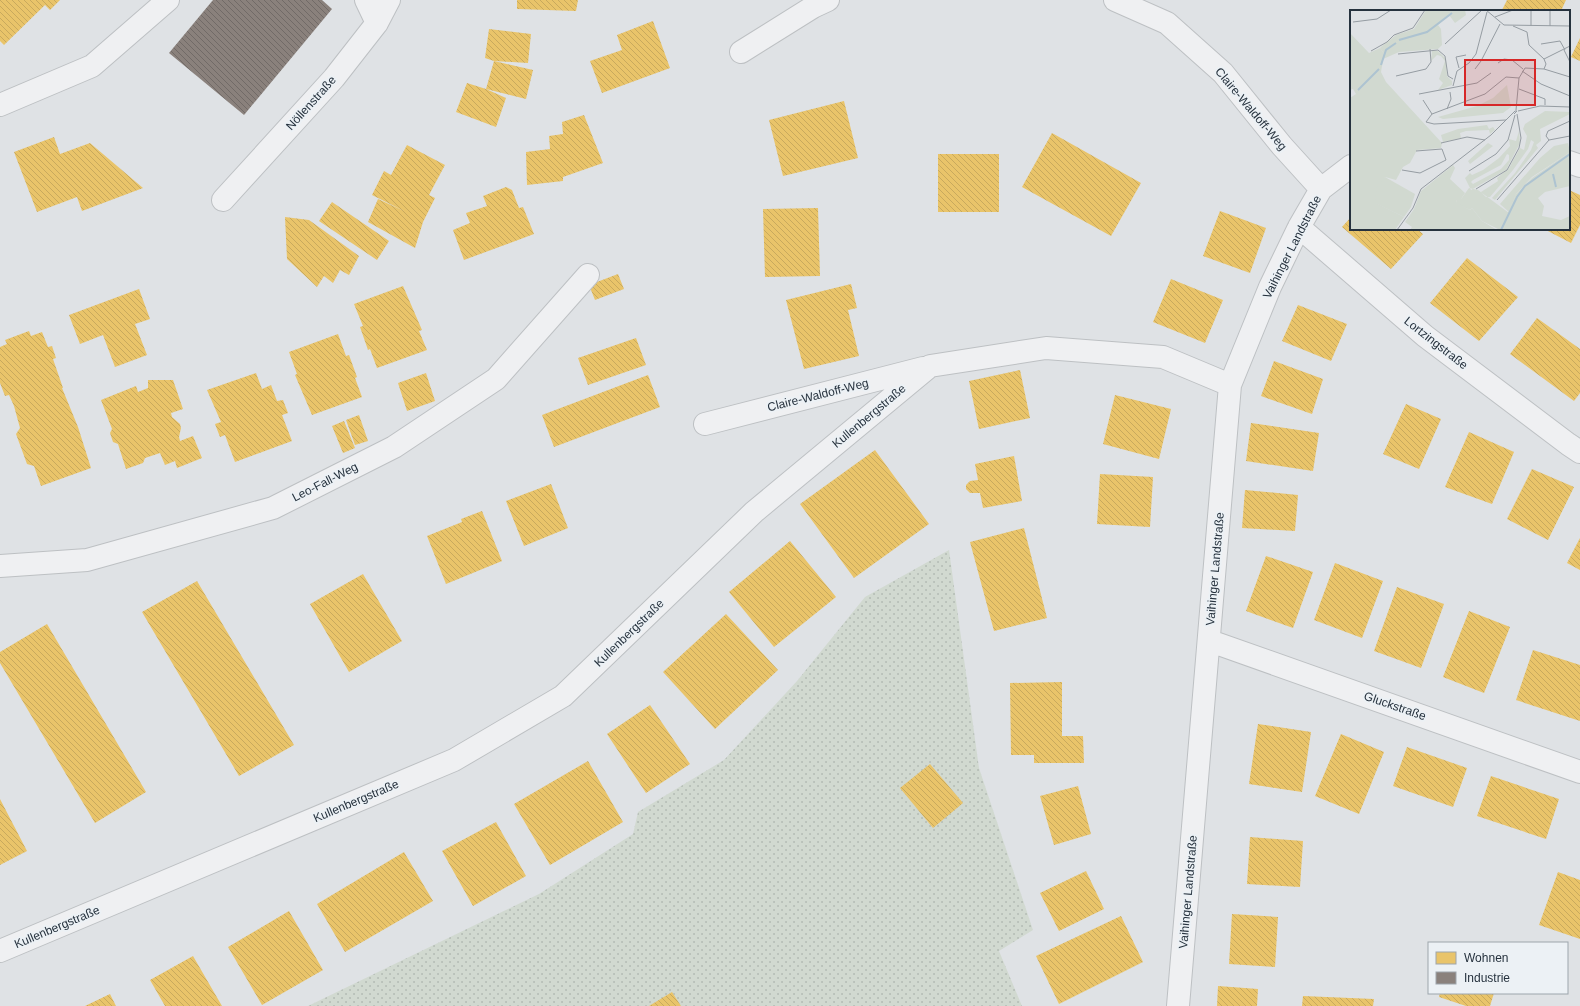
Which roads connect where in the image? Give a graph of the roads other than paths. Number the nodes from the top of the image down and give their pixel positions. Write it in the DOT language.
graph roads {
  1 [pos="168,0"];
  2 [pos="366,0"];
  3 [pos="389,0"];
  4 [pos="828,0"];
  5 [pos="1115,0"];
  6 [pos="377,23"];
  7 [pos="741,52"];
  8 [pos="0,105"];
  9 [pos="1570,162"];
  10 [pos="1580,166"];
  11 [pos="1350,167"];
  12 [pos="1321,189"];
  13 [pos="223,200"];
  14 [pos="1299,227"];
  15 [pos="588,274"];
  16 [pos="930,366"];
  17 [pos="1230,385"];
  18 [pos="705,424"];
  19 [pos="1580,452"];
  20 [pos="0,566"];
  21 [pos="1210,641"];
  22 [pos="1580,772"];
  23 [pos="0,951"];
  24 [pos="1178,1006"];
  1 -- 8 [label="street"];
  2 -- 6 [label="street"];
  3 -- 6 [label="street, Nöllenstraße"];
  4 -- 7 [label="street"];
  5 -- 12 [label="street, Claire-Waldoff-Weg"];
  6 -- 13 [label="street, Nöllenstraße"];
  9 -- 10 [label="street"];
  11 -- 12 [label="street, Vaihinger Landstraße"];
  12 -- 14 [label="street, Vaihinger Landstraße"];
  14 -- 17 [label="street, Vaihinger Landstraße"];
  14 -- 19 [label="street, Lortzingstraße"];
  15 -- 20 [label="street, Leo-Fall-Weg"];
  16 -- 17 [label="street"];
  16 -- 18 [label="street, Claire-Waldoff-Weg"];
  16 -- 23 [label="street, Kullenbergstraße"];
  17 -- 21 [label="street, Vaihinger Landstraße"];
  21 -- 22 [label="street, Gluckstraße"];
  21 -- 24 [label="street, Vaihinger Landstraße"];
}
